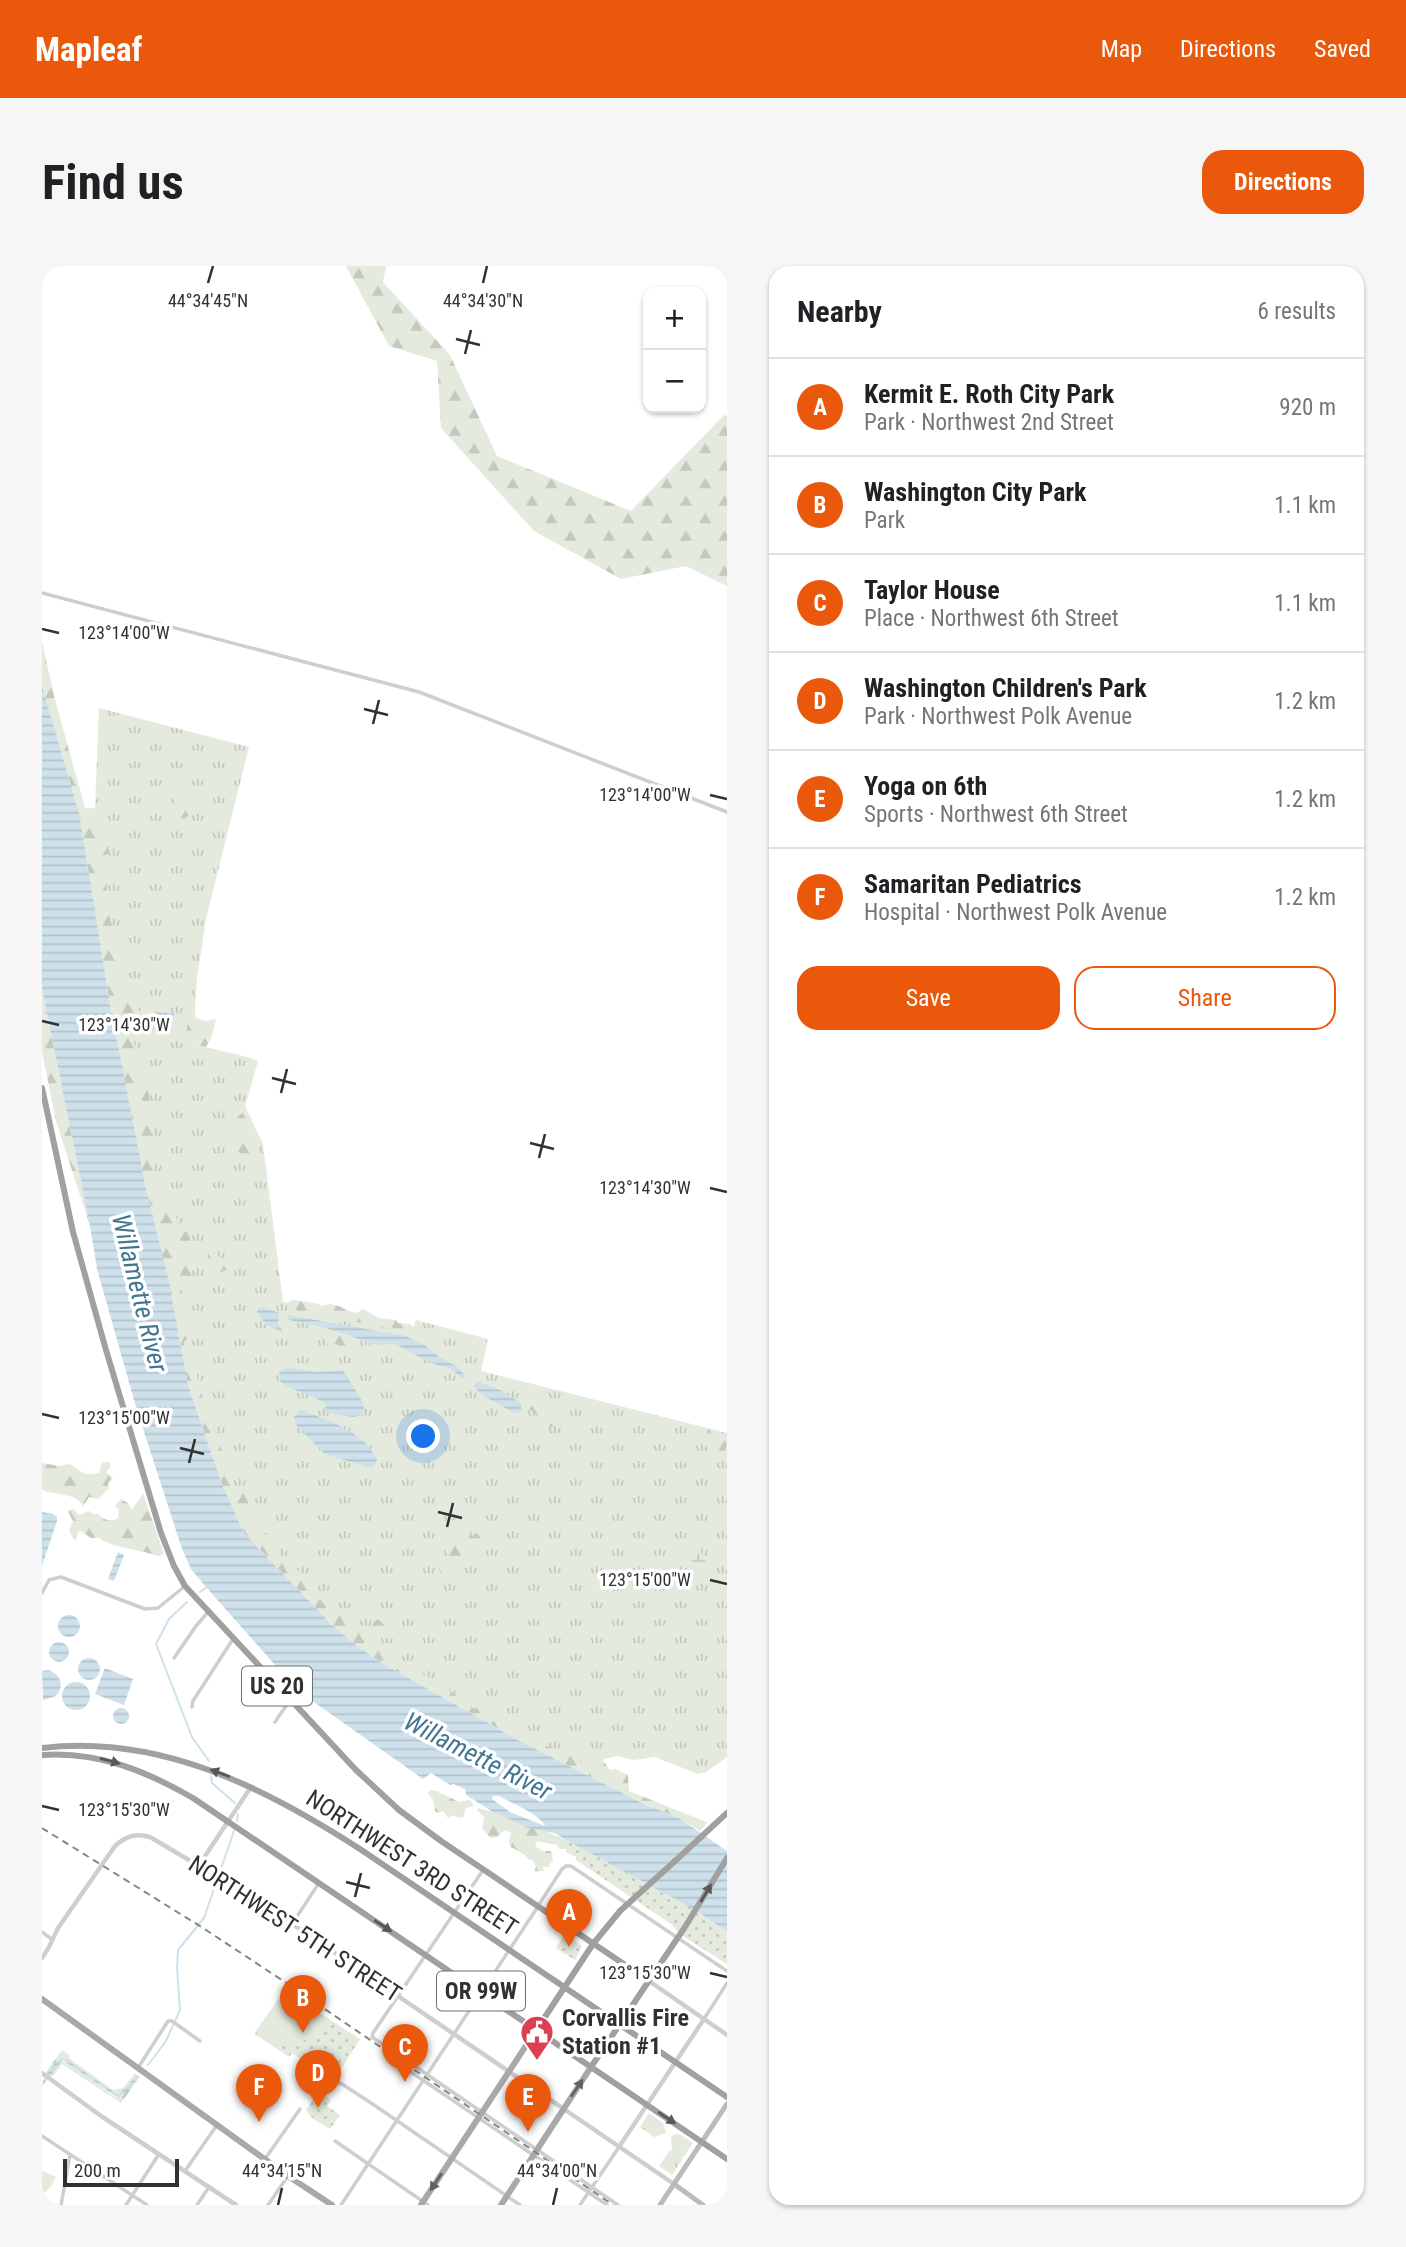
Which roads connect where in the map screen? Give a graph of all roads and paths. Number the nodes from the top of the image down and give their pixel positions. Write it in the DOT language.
graph roads {
  1 [pos="42,593"];
  2 [pos="727,812"];
  3 [pos="42,1088"];
  4 [pos="185,1586"];
  5 [pos="42,1593"];
  6 [pos="208,1612"];
  7 [pos="233,1639"];
  8 [pos="174,1658"];
  9 [pos="290,1700"];
  10 [pos="191,1707"];
  11 [pos="275,1722"];
  12 [pos="42,1748"];
  13 [pos="42,1755"];
  14 [pos="251,1787"];
  15 [pos="727,1813"];
  16 [pos="228,1821"];
  17 [pos="727,1858"];
  18 [pos="199,1865"];
  19 [pos="483,1870"];
  20 [pos="319,1883"];
  21 [pos="538,1907"];
  22 [pos="454,1912"];
  23 [pos="292,1924"];
  24 [pos="42,1932"];
  25 [pos="53,1940"];
  26 [pos="681,1940"];
  27 [pos="593,1944"];
  28 [pos="509,1950"];
  29 [pos="426,1954"];
  30 [pos="42,1958"];
  31 [pos="727,1971"];
  32 [pos="649,1981"];
  33 [pos="727,1983"];
  34 [pos="565,1987"];
  35 [pos="482,1992"];
  36 [pos="397,1996"];
  37 [pos="42,1999"];
  38 [pos="704,2019"];
  39 [pos="620,2024"];
  40 [pos="537,2029"];
  41 [pos="453,2035"];
  42 [pos="727,2035"];
  43 [pos="200,2041"];
  44 [pos="675,2062"];
  45 [pos="402,2066"];
  46 [pos="591,2067"];
  47 [pos="138,2068"];
  48 [pos="509,2072"];
  49 [pos="43,2074"];
  50 [pos="426,2074"];
  51 [pos="330,2080"];
  52 [pos="423,2080"];
  53 [pos="727,2097"];
  54 [pos="647,2104"];
  55 [pos="727,2104"];
  56 [pos="300,2109"];
  57 [pos="564,2109"];
  58 [pos="481,2115"];
  59 [pos="397,2120"];
  60 [pos="217,2125"];
  61 [pos="42,2136"];
  62 [pos="335,2141"];
  63 [pos="702,2142"];
  64 [pos="619,2147"];
  65 [pos="535,2152"];
  66 [pos="159,2154"];
  67 [pos="71,2155"];
  68 [pos="452,2158"];
  69 [pos="264,2159"];
  70 [pos="727,2159"];
  71 [pos="367,2164"];
  72 [pos="184,2171"];
  73 [pos="288,2176"];
  74 [pos="674,2184"];
  75 [pos="209,2187"];
  76 [pos="592,2188"];
  77 [pos="589,2192"];
  78 [pos="132,2195"];
  79 [pos="506,2196"];
  80 [pos="424,2204"];
  81 [pos="61,2205"];
  82 [pos="126,2205"];
  83 [pos="147,2205"];
  84 [pos="197,2205"];
  85 [pos="236,2205"];
  86 [pos="268,2205"];
  87 [pos="332,2205"];
  88 [pos="341,2205"];
  89 [pos="501,2205"];
  90 [pos="520,2205"];
  91 [pos="580,2205"];
  92 [pos="607,2205"];
  93 [pos="618,2205"];
  94 [pos="660,2205"];
  95 [pos="704,2205"];
  1 -- 2 [label="street"];
  3 -- 4 [label="highway, US 20"];
  4 -- 5 [label="street"];
  4 -- 6 [label="highway, US 20"];
  6 -- 7 [label="highway, US 20"];
  6 -- 8 [label="street"];
  7 -- 9 [label="highway, US 20"];
  7 -- 10 [label="street"];
  9 -- 11 [label="street"];
  9 -- 19 [label="highway, US 20"];
  14 -- 12 [label="highway, NORTHWEST 3RD STREET / OR 99W, one-way"];
  13 -- 16 [label="highway, OR 99W, one-way"];
  14 -- 16 [label="street"];
  14 -- 22 [label="highway, NORTHWEST 3RD STREET / OR 99W"];
  15 -- 27 [label="highway, bridge"];
  16 -- 18 [label="street"];
  16 -- 20 [label="highway, OR 99W"];
  26 -- 17 [label="highway, one-way"];
  18 -- 23 [label="street, NORTHWEST 5TH STREET"];
  18 -- 25 [label="street, NORTHWEST 5TH STREET"];
  19 -- 21 [label="highway, US 20"];
  19 -- 22 [label="street"];
  20 -- 23 [label="street"];
  20 -- 29 [label="highway, OR 99W, one-way"];
  21 -- 26 [label="street"];
  21 -- 27 [label="highway, US 20"];
  21 -- 28 [label="street"];
  22 -- 28 [label="highway, NORTHWEST 3RD STREET / OR 99W"];
  22 -- 29 [label="street"];
  23 -- 36 [label="street, NORTHWEST 5TH STREET"];
  24 -- 25 [label="street"];
  25 -- 30 [label="street"];
  26 -- 31 [label="street"];
  26 -- 32 [label="highway"];
  27 -- 32 [label="highway, US 20"];
  27 -- 34 [label="highway"];
  28 -- 34 [label="highway, NORTHWEST 3RD STREET / OR 99W"];
  28 -- 35 [label="street"];
  29 -- 35 [label="highway, OR 99W"];
  29 -- 36 [label="street"];
  32 -- 38 [label="street"];
  32 -- 39 [label="highway"];
  33 -- 38 [label="street"];
  34 -- 39 [label="highway, NORTHWEST 3RD STREET / OR 99W"];
  34 -- 40 [label="highway"];
  35 -- 40 [label="highway, OR 99W"];
  35 -- 41 [label="street"];
  36 -- 41 [label="street, NORTHWEST 5TH STREET"];
  36 -- 50 [label="street"];
  37 -- 47 [label="main road"];
  38 -- 42 [label="street"];
  38 -- 44 [label="street"];
  39 -- 44 [label="highway, NORTHWEST 3RD STREET"];
  39 -- 46 [label="highway"];
  40 -- 46 [label="highway"];
  40 -- 48 [label="main road"];
  41 -- 48 [label="street, NORTHWEST 5TH STREET"];
  41 -- 50 [label="street"];
  43 -- 47 [label="street"];
  44 -- 53 [label="highway, NORTHWEST 3RD STREET"];
  44 -- 54 [label="street"];
  45 -- 52 [label="street"];
  46 -- 54 [label="highway"];
  57 -- 46 [label="main road, one-way"];
  47 -- 60 [label="main road"];
  48 -- 57 [label="street, NORTHWEST 5TH STREET"];
  48 -- 58 [label="main road"];
  49 -- 66 [label="street"];
  50 -- 52 [label="street"];
  50 -- 58 [label="street"];
  51 -- 59 [label="street"];
  52 -- 58 [label="street"];
  52 -- 59 [label="street"];
  54 -- 63 [label="highway, one-way"];
  54 -- 64 [label="street"];
  55 -- 63 [label="main road"];
  56 -- 69 [label="street"];
  57 -- 64 [label="street, NORTHWEST 5TH STREET"];
  57 -- 65 [label="main road"];
  58 -- 65 [label="street"];
  58 -- 68 [label="main road"];
  59 -- 68 [label="street"];
  59 -- 71 [label="street"];
  60 -- 69 [label="main road"];
  60 -- 72 [label="street"];
  61 -- 67 [label="street"];
  62 -- 71 [label="street"];
  63 -- 70 [label="highway"];
  63 -- 74 [label="main road"];
  64 -- 74 [label="street, NORTHWEST 5TH STREET"];
  64 -- 76 [label="street"];
  65 -- 76 [label="street"];
  65 -- 77 [label="street"];
  65 -- 79 [label="main road"];
  66 -- 72 [label="street"];
  66 -- 78 [label="street"];
  67 -- 78 [label="street"];
  67 -- 81 [label="street"];
  68 -- 79 [label="street"];
  68 -- 80 [label="main road, one-way"];
  69 -- 73 [label="main road"];
  71 -- 80 [label="street"];
  71 -- 88 [label="street"];
  72 -- 75 [label="street"];
  73 -- 86 [label="street"];
  73 -- 87 [label="main road"];
  74 -- 94 [label="main road"];
  74 -- 95 [label="main road"];
  75 -- 84 [label="street"];
  75 -- 85 [label="street"];
  76 -- 77 [label="street"];
  76 -- 93 [label="street"];
  77 -- 91 [label="street"];
  77 -- 92 [label="street"];
  78 -- 82 [label="street"];
  78 -- 83 [label="street"];
  79 -- 89 [label="main road"];
  79 -- 90 [label="street"];
}
